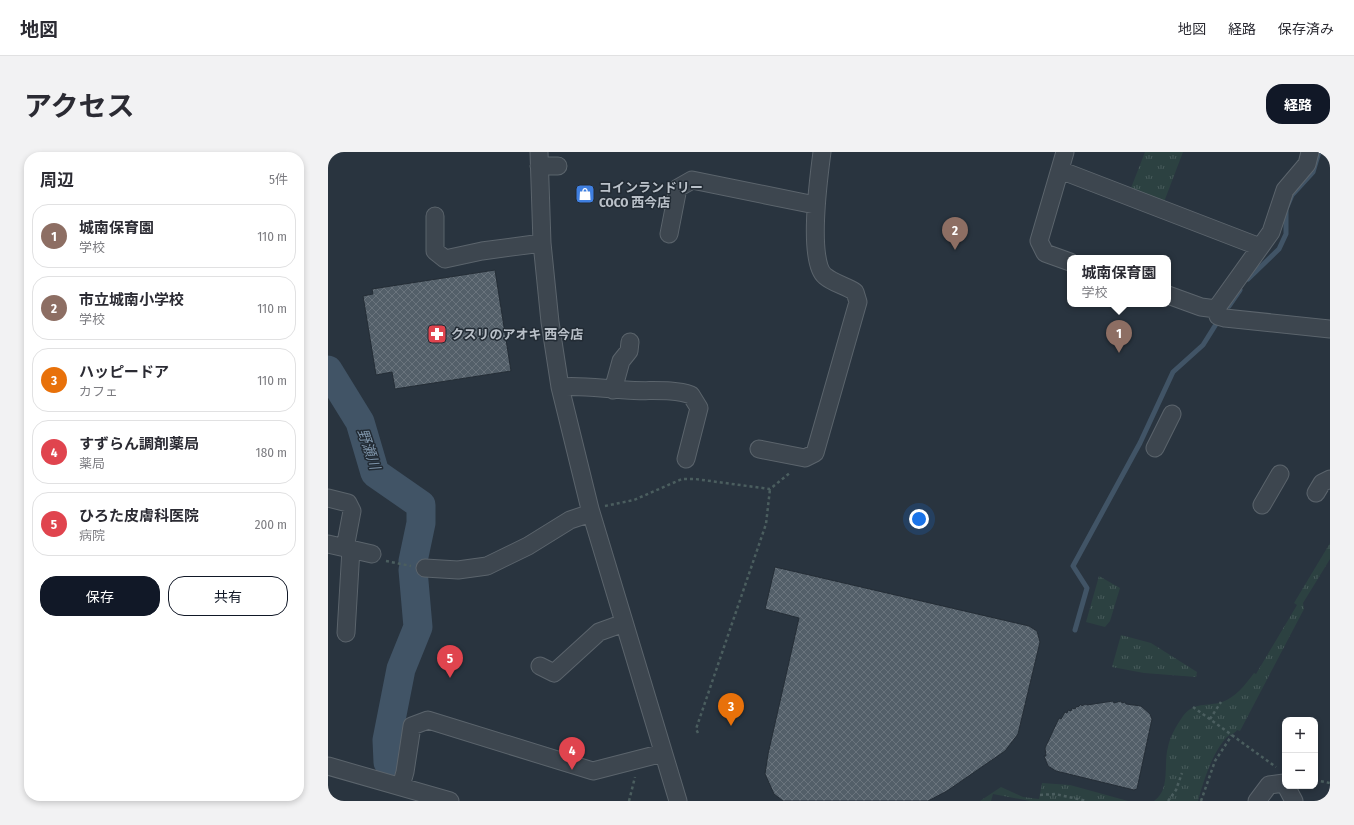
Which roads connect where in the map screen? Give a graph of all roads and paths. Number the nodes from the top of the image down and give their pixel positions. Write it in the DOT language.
graph roads {
  1 [pos="822,152"];
  2 [pos="1064,152"];
  3 [pos="1310,152"];
  4 [pos="539,159"];
  5 [pos="558,166"];
  6 [pos="1060,170"];
  7 [pos="815,206"];
  8 [pos="435,216"];
  9 [pos="669,234"];
  10 [pos="542,243"];
  11 [pos="1260,247"];
  12 [pos="1067,261"];
  13 [pos="1171,296"];
  14 [pos="1216,309"];
  15 [pos="1330,329"];
  16 [pos="630,342"];
  17 [pos="560,387"];
  18 [pos="613,390"];
  19 [pos="1172,414"];
  20 [pos="1155,448"];
  21 [pos="758,449"];
  22 [pos="805,458"];
  23 [pos="686,459"];
  24 [pos="1280,474"];
  25 [pos="1330,479"];
  26 [pos="770,489"];
  27 [pos="1316,493"];
  28 [pos="328,498"];
  29 [pos="1262,505"];
  30 [pos="596,510"];
  31 [pos="328,544"];
  32 [pos="348,548"];
  33 [pos="372,554"];
  34 [pos="425,568"];
  35 [pos="624,623"];
  36 [pos="346,633"];
  37 [pos="540,666"];
  38 [pos="1221,702"];
  39 [pos="1193,707"];
  40 [pos="1210,719"];
  41 [pos="698,733"];
  42 [pos="1232,735"];
  43 [pos="663,753"];
  44 [pos="328,766"];
  45 [pos="1182,773"];
  46 [pos="641,775"];
  47 [pos="1282,779"];
  48 [pos="1318,781"];
  49 [pos="1282,783"];
  50 [pos="1330,783"];
  51 [pos="400,786"];
  52 [pos="1288,789"];
  53 [pos="1040,795"];
  54 [pos="450,801"];
  55 [pos="629,801"];
  56 [pos="678,801"];
  57 [pos="1087,801"];
  58 [pos="1168,801"];
  59 [pos="1201,801"];
  60 [pos="1257,801"];
  61 [pos="1294,801"];
  1 -- 7 [label="street"];
  2 -- 6 [label="street"];
  3 -- 11 [label="street"];
  4 -- 5 [label="street"];
  4 -- 10 [label="street"];
  6 -- 11 [label="street"];
  6 -- 12 [label="street"];
  7 -- 9 [label="street"];
  7 -- 22 [label="street"];
  8 -- 10 [label="street"];
  10 -- 17 [label="street"];
  11 -- 14 [label="street"];
  13 -- 14 [label="street"];
  14 -- 15 [label="street"];
  16 -- 18 [label="street"];
  17 -- 18 [label="street"];
  17 -- 30 [label="street"];
  18 -- 23 [label="street"];
  19 -- 20 [label="street"];
  21 -- 22 [label="street"];
  22 -- 26 [label="path"];
  24 -- 29 [label="street"];
  25 -- 27 [label="street"];
  26 -- 30 [label="path"];
  26 -- 41 [label="path"];
  28 -- 32 [label="street"];
  30 -- 34 [label="street"];
  30 -- 35 [label="street"];
  31 -- 32 [label="street"];
  32 -- 33 [label="street"];
  32 -- 36 [label="street"];
  33 -- 34 [label="path"];
  35 -- 37 [label="street"];
  35 -- 43 [label="street"];
  38 -- 40 [label="path"];
  39 -- 40 [label="path"];
  40 -- 42 [label="path"];
  42 -- 47 [label="path"];
  42 -- 59 [label="path"];
  43 -- 51 [label="street"];
  43 -- 56 [label="street"];
  44 -- 51 [label="street"];
  45 -- 58 [label="path"];
  46 -- 55 [label="path"];
  48 -- 50 [label="path"];
  49 -- 60 [label="street"];
  51 -- 54 [label="street"];
  52 -- 61 [label="street"];
  53 -- 57 [label="path"];
}
